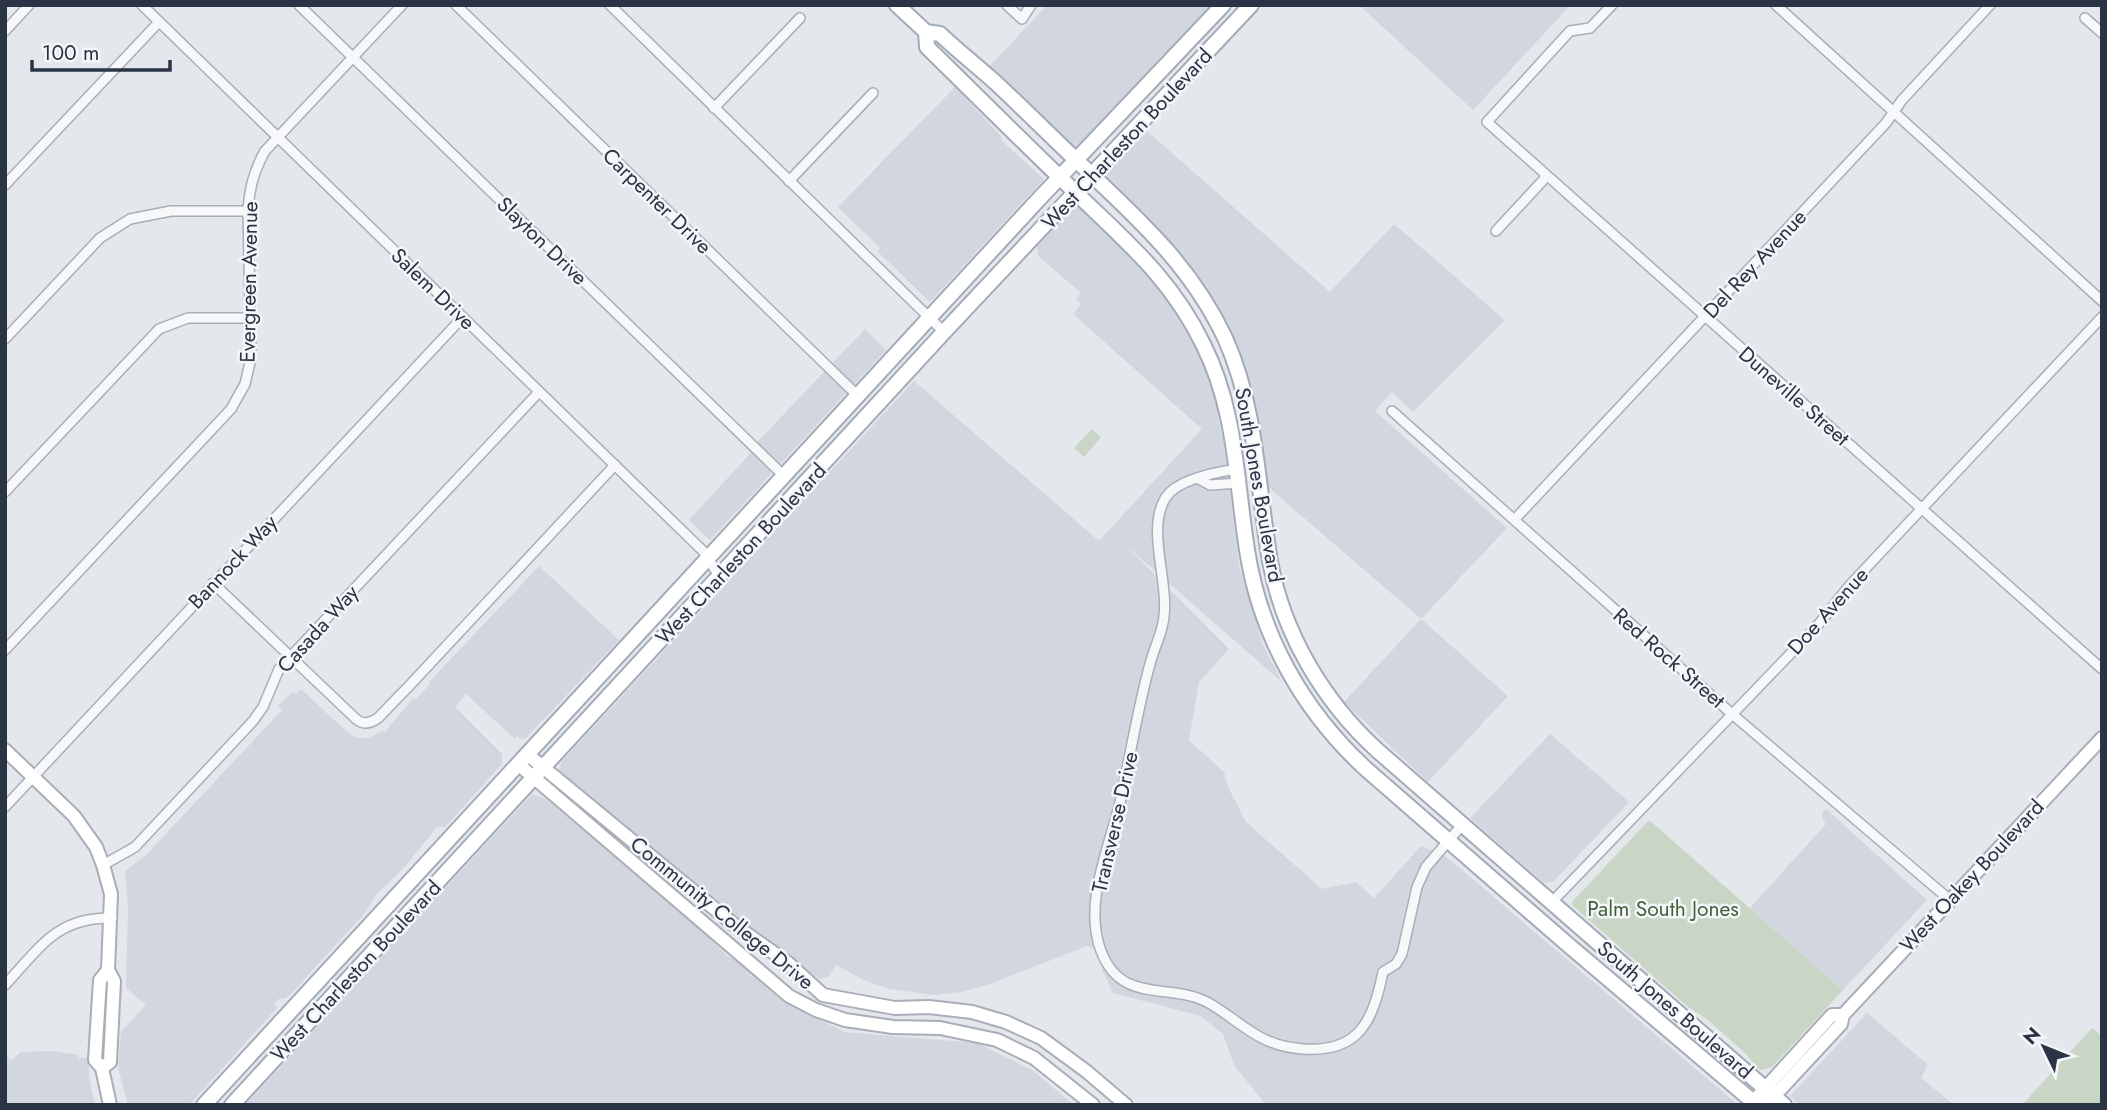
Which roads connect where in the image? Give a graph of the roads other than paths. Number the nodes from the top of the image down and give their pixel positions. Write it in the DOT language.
graph roads {
  1 [pos="29,5"];
  2 [pos="142,5"];
  3 [pos="299,5"];
  4 [pos="402,5"];
  5 [pos="456,5"];
  6 [pos="610,5"];
  7 [pos="897,5"];
  8 [pos="1007,5"];
  9 [pos="1031,5"];
  10 [pos="1223,5"];
  11 [pos="1251,5"];
  12 [pos="1612,5"];
  13 [pos="1776,5"];
  14 [pos="1990,5"];
  15 [pos="800,18"];
  16 [pos="2085,18"];
  17 [pos="159,22"];
  18 [pos="5,31"];
  19 [pos="926,33"];
  20 [pos="2102,33"];
  21 [pos="353,58"];
  22 [pos="873,93"];
  23 [pos="715,108"];
  24 [pos="1894,112"];
  25 [pos="278,138"];
  26 [pos="1076,159"];
  27 [pos="1093,176"];
  28 [pos="1547,176"];
  29 [pos="1060,177"];
  30 [pos="789,181"];
  31 [pos="5,185"];
  32 [pos="1076,193"];
  33 [pos="248,211"];
  34 [pos="1496,231"];
  35 [pos="2102,301"];
  36 [pos="1705,317"];
  37 [pos="2102,317"];
  38 [pos="249,318"];
  39 [pos="462,318"];
  40 [pos="930,318"];
  41 [pos="944,332"];
  42 [pos="5,339"];
  43 [pos="879,373"];
  44 [pos="539,392"];
  45 [pos="858,396"];
  46 [pos="1392,411"];
  47 [pos="860,425"];
  48 [pos="1236,452"];
  49 [pos="615,465"];
  50 [pos="1259,473"];
  51 [pos="784,476"];
  52 [pos="1239,476"];
  53 [pos="1199,479"];
  54 [pos="5,492"];
  55 [pos="1261,494"];
  56 [pos="1923,508"];
  57 [pos="1515,519"];
  58 [pos="709,557"];
  59 [pos="720,577"];
  60 [pos="213,583"];
  61 [pos="5,650"];
  62 [pos="290,657"];
  63 [pos="2102,669"];
  64 [pos="1334,702"];
  65 [pos="1732,714"];
  66 [pos="1316,715"];
  67 [pos="2102,738"];
  68 [pos="5,750"];
  69 [pos="522,759"];
  70 [pos="538,773"];
  71 [pos="33,777"];
  72 [pos="5,807"];
  73 [pos="1462,825"];
  74 [pos="1448,840"];
  75 [pos="103,865"];
  76 [pos="1950,900"];
  77 [pos="1551,903"];
  78 [pos="112,918"];
  79 [pos="759,943"];
  80 [pos="746,958"];
  81 [pos="108,970"];
  82 [pos="5,985"];
  83 [pos="99,992"];
  84 [pos="1006,1022"];
  85 [pos="997,1040"];
  86 [pos="111,1042"];
  87 [pos="102,1069"];
  88 [pos="1764,1101"];
  89 [pos="110,1105"];
  90 [pos="204,1105"];
  91 [pos="232,1105"];
  92 [pos="1093,1105"];
  93 [pos="1126,1105"];
  1 -- 18 [label="street"];
  2 -- 17 [label="street, Salem Drive"];
  3 -- 21 [label="street, Slayton Drive"];
  4 -- 21 [label="street, Evergreen Avenue"];
  5 -- 45 [label="street, Carpenter Drive"];
  6 -- 23 [label="street"];
  7 -- 19 [label="main road, South Jones Boulevard"];
  8 -- 9 [label="street"];
  10 -- 26 [label="main road, West Charleston Boulevard"];
  11 -- 27 [label="main road, West Charleston Boulevard"];
  12 -- 28 [label="street, Duneville Street"];
  13 -- 24 [label="street"];
  14 -- 24 [label="street, Del Rey Avenue"];
  15 -- 23 [label="street"];
  16 -- 20 [label="street"];
  17 -- 25 [label="street, Salem Drive"];
  17 -- 31 [label="street"];
  19 -- 26 [label="main road, South Jones Boulevard"];
  19 -- 29 [label="main road, South Jones Boulevard"];
  21 -- 25 [label="street, Evergreen Avenue"];
  21 -- 51 [label="street, Slayton Drive"];
  22 -- 30 [label="street"];
  23 -- 30 [label="street"];
  24 -- 35 [label="street"];
  24 -- 36 [label="street, Del Rey Avenue"];
  25 -- 33 [label="street, Evergreen Avenue"];
  25 -- 39 [label="street, Salem Drive"];
  26 -- 27 [label="main road, South Jones Boulevard"];
  26 -- 29 [label="main road, West Charleston Boulevard"];
  27 -- 32 [label="main road, West Charleston Boulevard"];
  27 -- 50 [label="main road, South Jones Boulevard"];
  28 -- 34 [label="street"];
  28 -- 36 [label="street, Duneville Street"];
  29 -- 32 [label="main road, South Jones Boulevard"];
  29 -- 40 [label="main road, West Charleston Boulevard"];
  30 -- 40 [label="street"];
  32 -- 41 [label="main road, West Charleston Boulevard"];
  32 -- 48 [label="main road, South Jones Boulevard"];
  33 -- 38 [label="street, Evergreen Avenue"];
  33 -- 42 [label="street"];
  36 -- 56 [label="street, Duneville Street"];
  36 -- 57 [label="street, Del Rey Avenue"];
  37 -- 56 [label="street, Doe Avenue"];
  38 -- 54 [label="street"];
  38 -- 61 [label="street, Evergreen Avenue"];
  39 -- 44 [label="street, Salem Drive"];
  39 -- 60 [label="street, Bannock Way"];
  40 -- 41 [label="street"];
  40 -- 43 [label="main road, West Charleston Boulevard"];
  41 -- 47 [label="main road, West Charleston Boulevard"];
  43 -- 45 [label="main road, West Charleston Boulevard"];
  43 -- 47 [label="main road"];
  44 -- 49 [label="street, Salem Drive"];
  44 -- 62 [label="street, Casada Way"];
  45 -- 51 [label="main road, West Charleston Boulevard"];
  46 -- 57 [label="street, Red Rock Street"];
  47 -- 59 [label="main road, West Charleston Boulevard"];
  48 -- 50 [label="main road"];
  48 -- 52 [label="main road, South Jones Boulevard"];
  49 -- 58 [label="street, Salem Drive"];
  49 -- 62 [label="street"];
  50 -- 55 [label="main road, South Jones Boulevard"];
  51 -- 58 [label="main road, West Charleston Boulevard"];
  52 -- 53 [label="street, Transverse Drive"];
  52 -- 53 [label="street"];
  52 -- 55 [label="main road"];
  52 -- 66 [label="main road, South Jones Boulevard"];
  53 -- 74 [label="street, Transverse Drive"];
  55 -- 64 [label="main road, South Jones Boulevard"];
  56 -- 63 [label="street, Duneville Street"];
  56 -- 65 [label="street, Doe Avenue"];
  57 -- 65 [label="street, Red Rock Street"];
  58 -- 59 [label="street, Salem Drive"];
  58 -- 69 [label="main road, West Charleston Boulevard"];
  59 -- 70 [label="main road, West Charleston Boulevard"];
  60 -- 62 [label="street"];
  60 -- 71 [label="street, Bannock Way"];
  62 -- 75 [label="street, Casada Way"];
  64 -- 66 [label="main road"];
  64 -- 73 [label="main road, South Jones Boulevard"];
  65 -- 76 [label="street, Red Rock Street"];
  65 -- 77 [label="street, Doe Avenue"];
  66 -- 74 [label="main road, South Jones Boulevard"];
  67 -- 76 [label="street, West Oakey Boulevard"];
  68 -- 71 [label="street"];
  69 -- 70 [label="street, Community College Drive"];
  69 -- 90 [label="main road, West Charleston Boulevard"];
  70 -- 79 [label="street, Community College Drive"];
  70 -- 80 [label="street, Community College Drive"];
  70 -- 91 [label="main road, West Charleston Boulevard"];
  71 -- 72 [label="street, Bannock Way"];
  71 -- 75 [label="street"];
  73 -- 74 [label="street, Transverse Drive"];
  73 -- 77 [label="main road, South Jones Boulevard"];
  74 -- 88 [label="main road, South Jones Boulevard"];
  75 -- 78 [label="street"];
  76 -- 88 [label="street, West Oakey Boulevard"];
  77 -- 88 [label="main road, South Jones Boulevard"];
  78 -- 81 [label="street"];
  78 -- 82 [label="street"];
  79 -- 80 [label="street"];
  79 -- 84 [label="street, Community College Drive"];
  80 -- 85 [label="street, Community College Drive"];
  81 -- 83 [label="street"];
  81 -- 86 [label="street"];
  83 -- 86 [label="street"];
  83 -- 87 [label="street"];
  84 -- 85 [label="street"];
  84 -- 93 [label="street, Community College Drive"];
  85 -- 92 [label="street, Community College Drive"];
  86 -- 87 [label="street"];
  87 -- 89 [label="street"];
}
